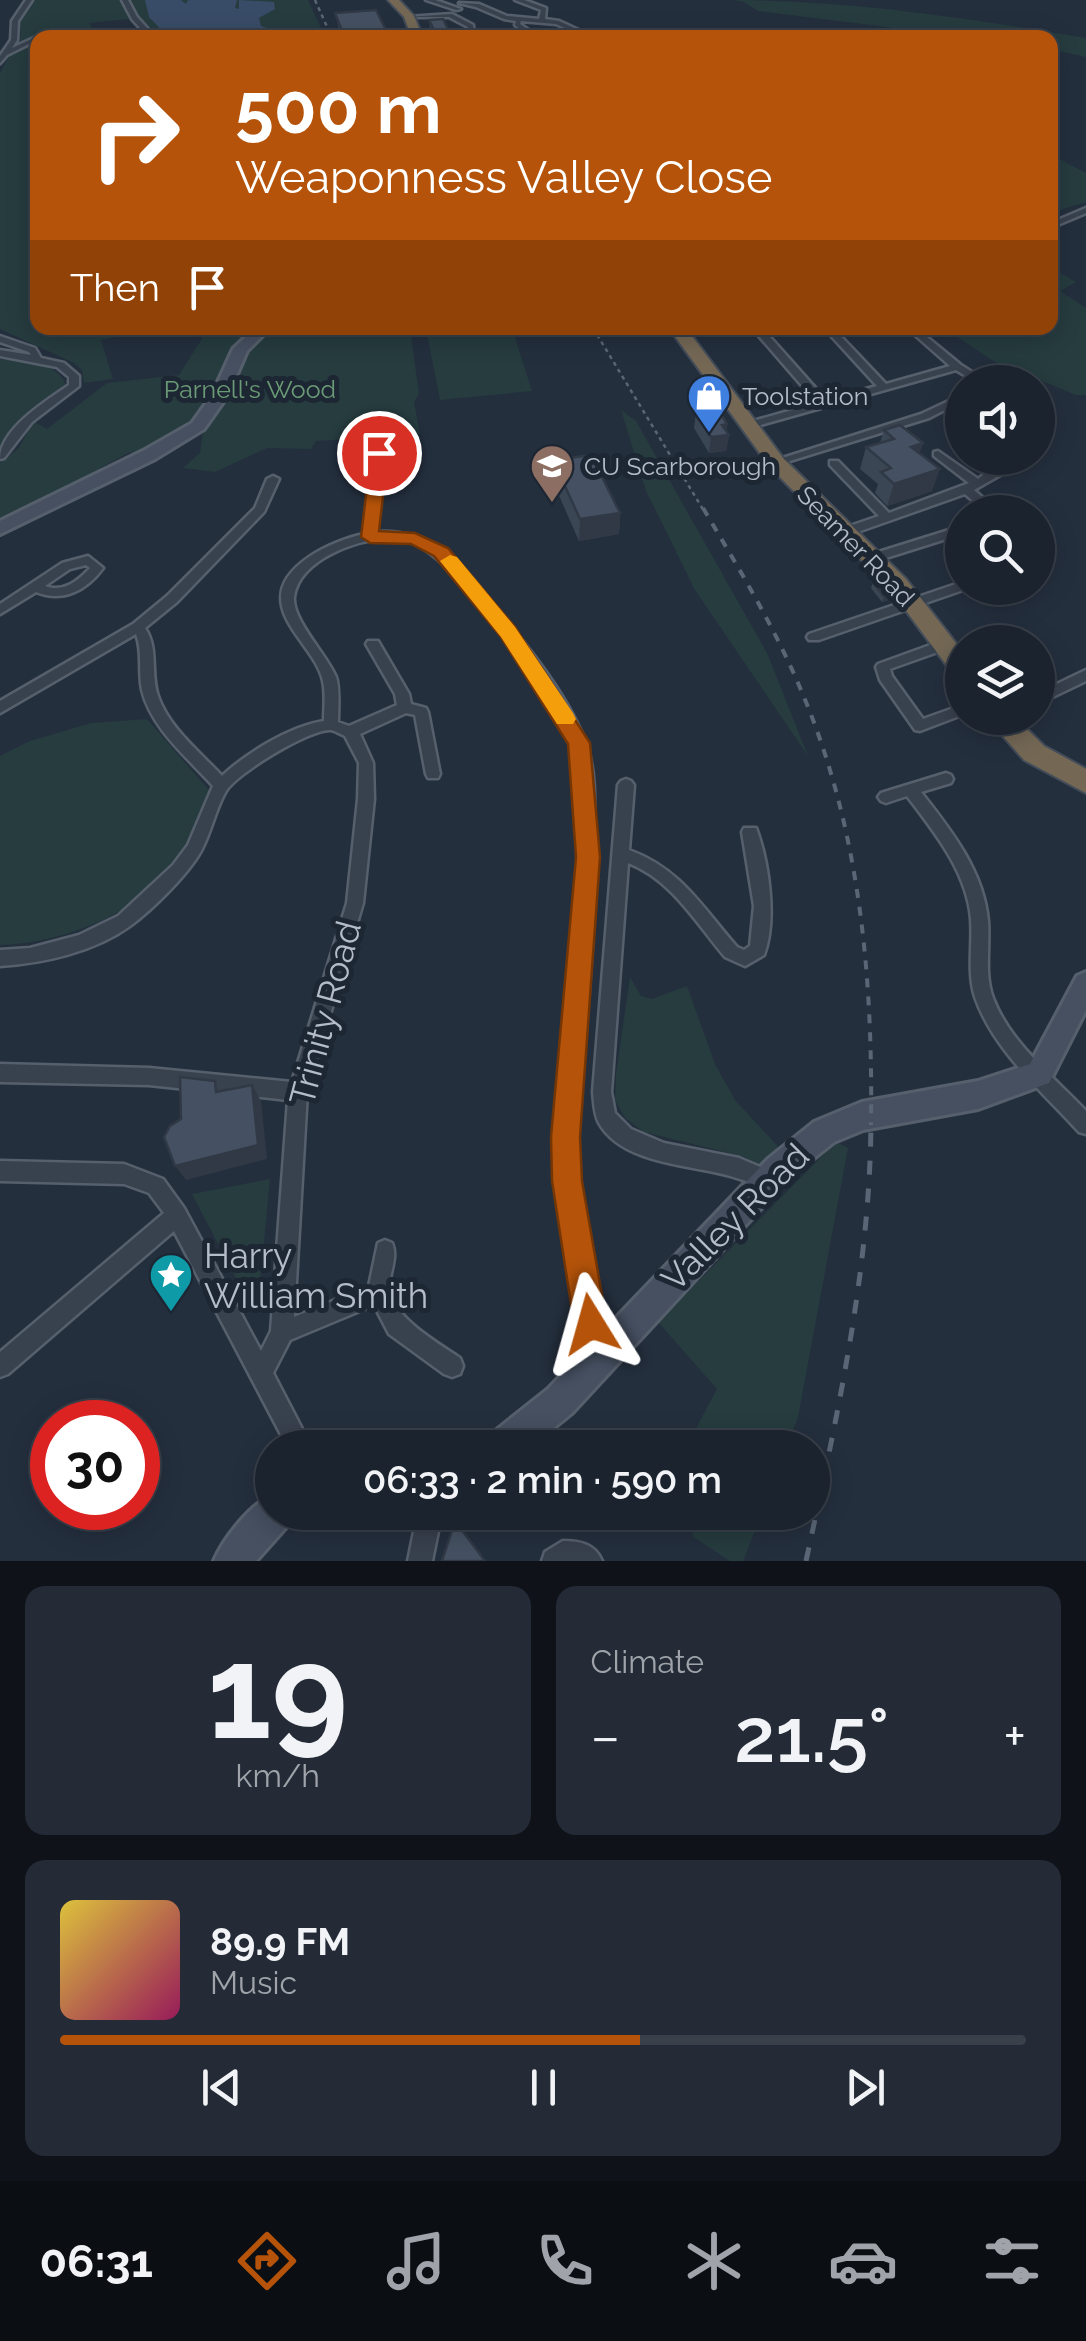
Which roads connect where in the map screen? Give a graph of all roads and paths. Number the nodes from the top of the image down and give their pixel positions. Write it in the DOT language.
graph roads {
  1 [pos="29,0"];
  2 [pos="126,0"];
  3 [pos="393,0"];
  4 [pos="428,0"];
  5 [pos="518,0"];
  6 [pos="460,4"];
  7 [pos="450,15"];
  8 [pos="410,17"];
  9 [pos="519,20"];
  10 [pos="542,20"];
  11 [pos="145,30"];
  12 [pos="415,30"];
  13 [pos="473,30"];
  14 [pos="526,30"];
  15 [pos="576,30"];
  16 [pos="16,34"];
  17 [pos="30,37"];
  18 [pos="30,42"];
  19 [pos="2,58"];
  20 [pos="1086,210"];
  21 [pos="1058,222"];
  22 [pos="255,335"];
  23 [pos="683,335"];
  24 [pos="764,335"];
  25 [pos="835,335"];
  26 [pos="918,335"];
  27 [pos="0,339"];
  28 [pos="0,353"];
  29 [pos="33,359"];
  30 [pos="955,365"];
  31 [pos="945,370"];
  32 [pos="884,387"];
  33 [pos="824,404"];
  34 [pos="945,407"];
  35 [pos="750,425"];
  36 [pos="379,453"];
  37 [pos="938,454"];
  38 [pos="0,456"];
  39 [pos="776,462"];
  40 [pos="834,463"];
  41 [pos="991,475"];
  42 [pos="273,480"];
  43 [pos="971,486"];
  44 [pos="979,495"];
  45 [pos="885,516"];
  46 [pos="0,528"];
  47 [pos="845,532"];
  48 [pos="945,535"];
  49 [pos="370,537"];
  50 [pos="873,558"];
  51 [pos="37,587"];
  52 [pos="945,591"];
  53 [pos="912,602"];
  54 [pos="0,610"];
  55 [pos="138,627"];
  56 [pos="814,637"];
  57 [pos="373,644"];
  58 [pos="944,645"];
  59 [pos="1086,675"];
  60 [pos="1055,690"];
  61 [pos="405,707"];
  62 [pos="0,708"];
  63 [pos="945,716"];
  64 [pos="341,728"];
  65 [pos="1018,735"];
  66 [pos="433,774"];
  67 [pos="946,779"];
  68 [pos="1086,782"];
  69 [pos="220,785"];
  70 [pos="626,785"];
  71 [pos="911,790"];
  72 [pos="886,797"];
  73 [pos="750,832"];
  74 [pos="620,853"];
  75 [pos="0,958"];
  76 [pos="1086,984"];
  77 [pos="0,1073"];
  78 [pos="1040,1074"];
  79 [pos="298,1092"];
  80 [pos="1086,1124"];
  81 [pos="0,1171"];
  82 [pos="769,1181"];
  83 [pos="177,1214"];
  84 [pos="385,1250"];
  85 [pos="379,1293"];
  86 [pos="282,1332"];
  87 [pos="596,1360"];
  88 [pos="0,1366"];
  89 [pos="452,1366"];
  90 [pos="262,1372"];
  91 [pos="292,1430"];
  92 [pos="524,1430"];
  93 [pos="259,1530"];
  94 [pos="426,1530"];
  95 [pos="232,1561"];
  96 [pos="420,1561"];
  97 [pos="554,1561"];
  98 [pos="590,1561"];
  1 -- 16 [label="street"];
  2 -- 11 [label="street"];
  3 -- 8 [label="highway"];
  4 -- 6 [label="street"];
  5 -- 10 [label="street"];
  6 -- 7 [label="street"];
  6 -- 9 [label="street"];
  7 -- 8 [label="street"];
  7 -- 13 [label="street"];
  8 -- 12 [label="highway"];
  9 -- 10 [label="street"];
  9 -- 14 [label="street"];
  10 -- 15 [label="street"];
  16 -- 17 [label="street"];
  16 -- 19 [label="street"];
  18 -- 19 [label="street"];
  20 -- 21 [label="street"];
  22 -- 46 [label="street"];
  23 -- 35 [label="highway, Seamer Road"];
  24 -- 33 [label="street"];
  25 -- 32 [label="street"];
  26 -- 30 [label="street"];
  27 -- 29 [label="street"];
  28 -- 29 [label="street"];
  29 -- 38 [label="street"];
  31 -- 32 [label="street"];
  32 -- 33 [label="street"];
  33 -- 35 [label="street"];
  34 -- 39 [label="street"];
  35 -- 39 [label="highway, Seamer Road"];
  36 -- 49 [label="street"];
  37 -- 43 [label="street"];
  39 -- 47 [label="highway, Seamer Road"];
  40 -- 45 [label="street"];
  41 -- 43 [label="street"];
  42 -- 55 [label="street"];
  43 -- 44 [label="street"];
  43 -- 45 [label="street"];
  45 -- 47 [label="street"];
  47 -- 50 [label="highway, Seamer Road"];
  48 -- 50 [label="street"];
  49 -- 64 [label="street, Trinity Road"];
  49 -- 87 [label="street"];
  50 -- 53 [label="highway, Seamer Road"];
  51 -- 54 [label="street"];
  52 -- 53 [label="street"];
  53 -- 56 [label="street"];
  53 -- 58 [label="highway, Seamer Road"];
  55 -- 62 [label="street"];
  55 -- 69 [label="street"];
  57 -- 61 [label="street"];
  58 -- 63 [label="street"];
  59 -- 60 [label="street"];
  61 -- 64 [label="street"];
  61 -- 66 [label="street"];
  64 -- 69 [label="street"];
  64 -- 79 [label="street, Trinity Road"];
  65 -- 68 [label="highway"];
  67 -- 71 [label="street"];
  69 -- 75 [label="street"];
  70 -- 74 [label="street"];
  71 -- 72 [label="street"];
  71 -- 78 [label="street"];
  73 -- 74 [label="street"];
  74 -- 82 [label="street"];
  76 -- 78 [label="street"];
  77 -- 79 [label="street"];
  78 -- 80 [label="street"];
  78 -- 82 [label="street, Valley Road"];
  79 -- 86 [label="street, Trinity Road"];
  81 -- 83 [label="street"];
  82 -- 87 [label="street, Valley Road"];
  83 -- 88 [label="street"];
  83 -- 90 [label="street"];
  84 -- 85 [label="street"];
  85 -- 86 [label="street"];
  85 -- 89 [label="street"];
  86 -- 90 [label="street, Trinity Road"];
  87 -- 92 [label="street, Valley Road"];
  90 -- 91 [label="street"];
  93 -- 95 [label="street"];
  94 -- 96 [label="street"];
  97 -- 98 [label="street"];
}
